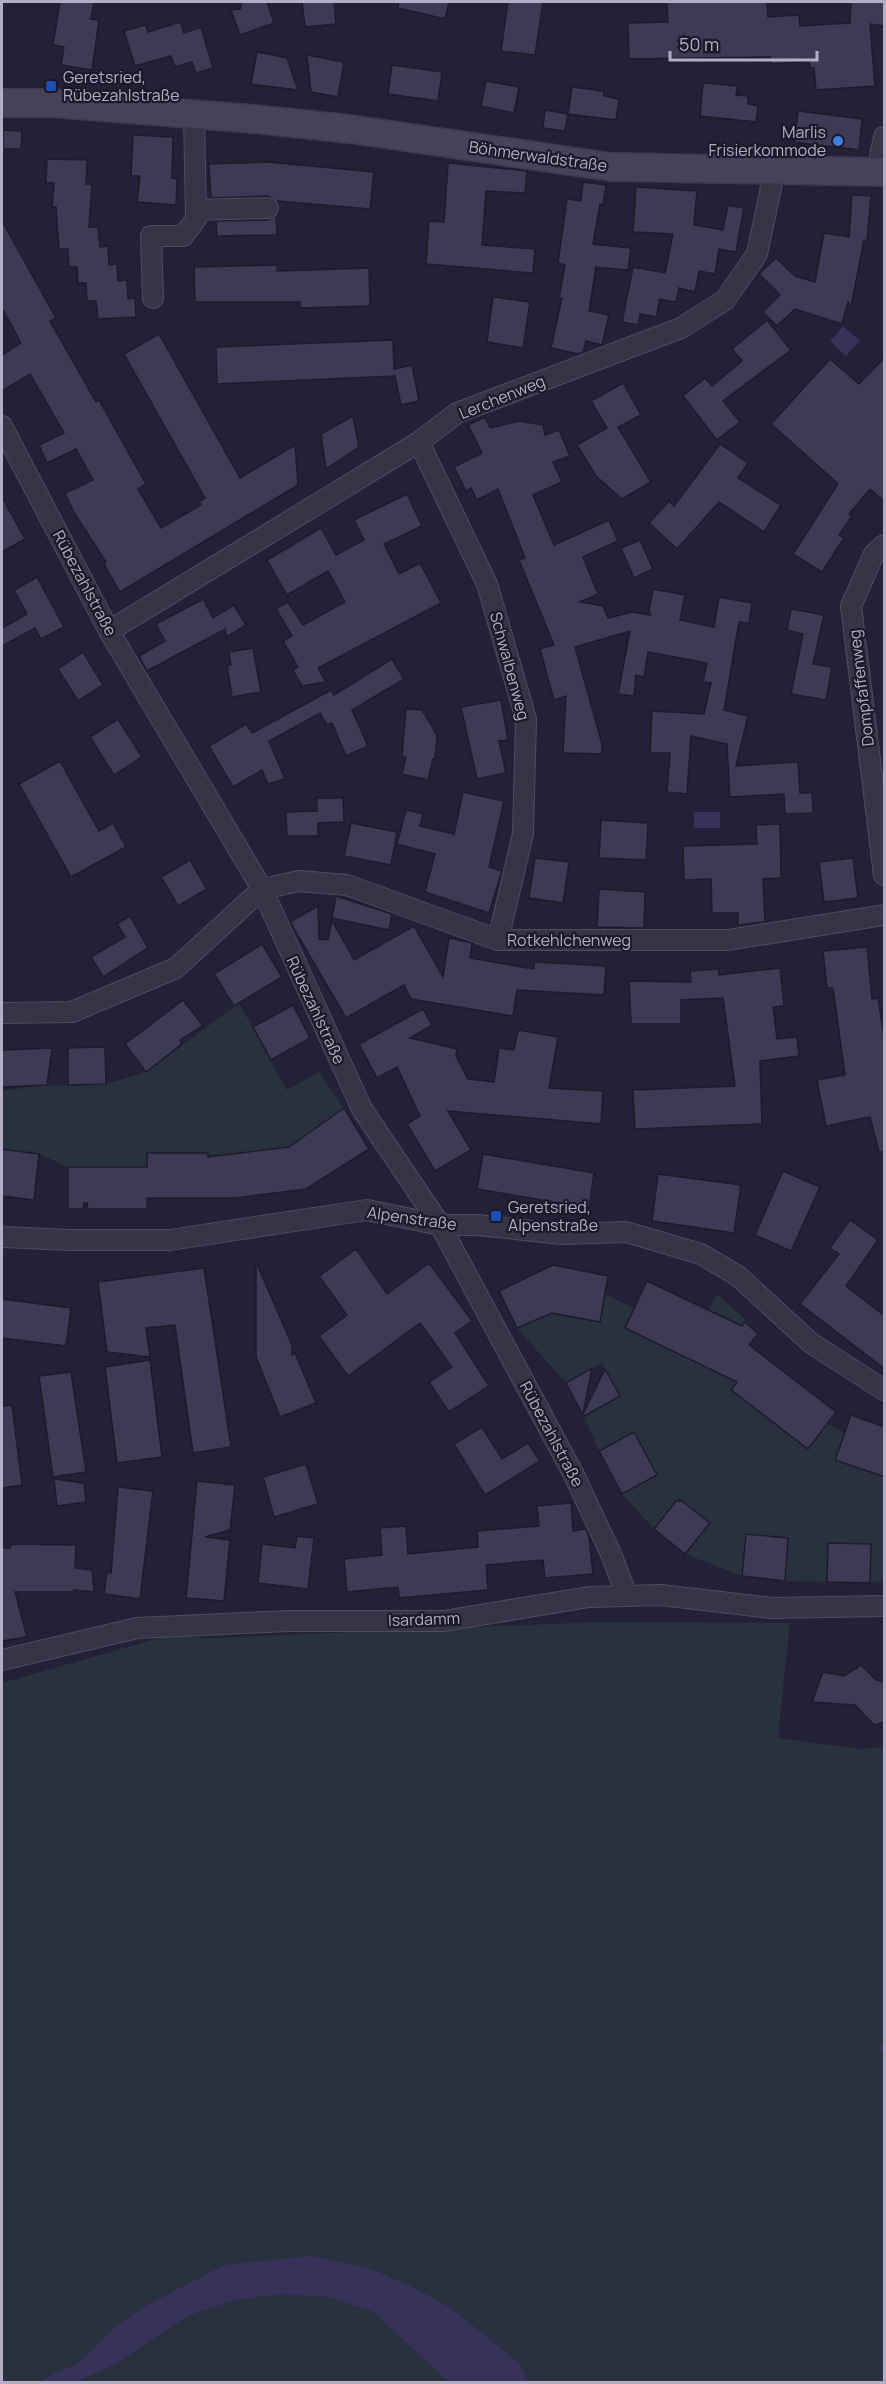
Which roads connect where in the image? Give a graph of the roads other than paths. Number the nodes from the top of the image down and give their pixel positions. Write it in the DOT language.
graph roads {
  1 [pos="2,103"];
  2 [pos="194,114"];
  3 [pos="885,137"];
  4 [pos="775,169"];
  5 [pos="881,172"];
  6 [pos="268,208"];
  7 [pos="196,210"];
  8 [pos="153,298"];
  9 [pos="2,426"];
  10 [pos="419,442"];
  11 [pos="7,450"];
  12 [pos="885,545"];
  13 [pos="109,631"];
  14 [pos="885,875"];
  15 [pos="262,889"];
  16 [pos="885,915"];
  17 [pos="498,940"];
  18 [pos="2,1013"];
  19 [pos="440,1226"];
  20 [pos="2,1237"];
  21 [pos="885,1390"];
  22 [pos="627,1596"];
  23 [pos="885,1606"];
  24 [pos="2,1660"];
  1 -- 2 [label="street, Böhmerwaldstraße"];
  2 -- 4 [label="street, Böhmerwaldstraße"];
  2 -- 7 [label="street"];
  3 -- 5 [label="street"];
  4 -- 5 [label="street, Böhmerwaldstraße"];
  4 -- 10 [label="street, Lerchenweg"];
  6 -- 7 [label="street"];
  7 -- 8 [label="street"];
  9 -- 11 [label="street, Rübezahlstraße"];
  10 -- 13 [label="street, Lerchenweg"];
  10 -- 17 [label="street, Schwalbenweg"];
  11 -- 13 [label="street, Rübezahlstraße"];
  12 -- 14 [label="street, Dompfaffenweg"];
  13 -- 15 [label="street, Rübezahlstraße"];
  15 -- 17 [label="street, Rotkehlchenweg"];
  15 -- 18 [label="street"];
  15 -- 19 [label="street, Rübezahlstraße"];
  16 -- 17 [label="street, Rotkehlchenweg"];
  19 -- 20 [label="street, Alpenstraße"];
  19 -- 21 [label="street, Alpenstraße"];
  19 -- 22 [label="street, Rübezahlstraße"];
  22 -- 23 [label="street, Isardamm"];
  22 -- 24 [label="street, Isardamm"];
}
